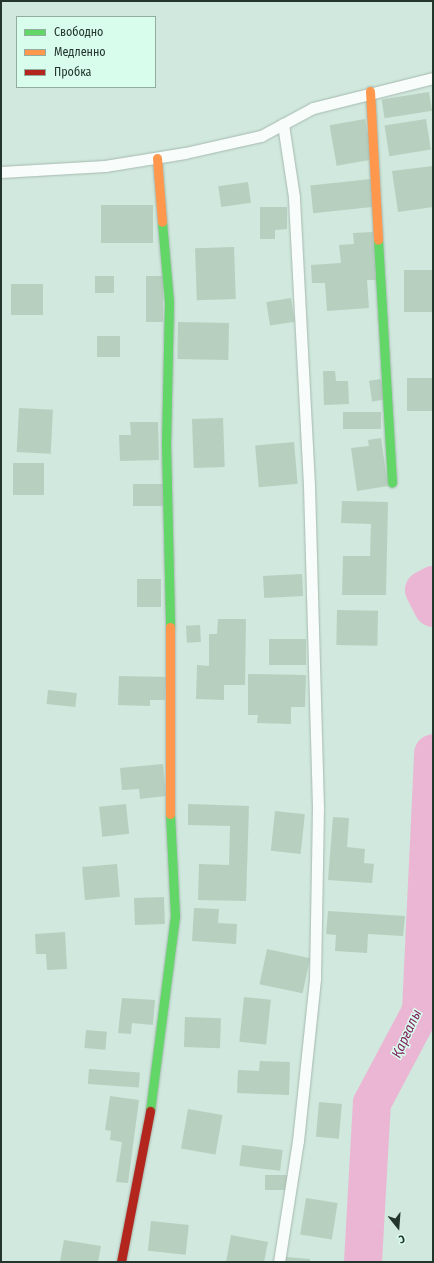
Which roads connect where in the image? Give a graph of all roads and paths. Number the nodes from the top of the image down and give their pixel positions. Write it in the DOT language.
graph roads {
  1 [pos="433,78"];
  2 [pos="370,91"];
  3 [pos="283,124"];
  4 [pos="157,158"];
  5 [pos="1,172"];
  6 [pos="392,483"];
  7 [pos="121,1262"];
  8 [pos="279,1262"];
  1 -- 2 [label="lane"];
  2 -- 3 [label="lane"];
  2 -- 6 [label="street"];
  3 -- 4 [label="lane"];
  3 -- 8 [label="lane"];
  4 -- 5 [label="lane"];
  4 -- 7 [label="street"];
}
